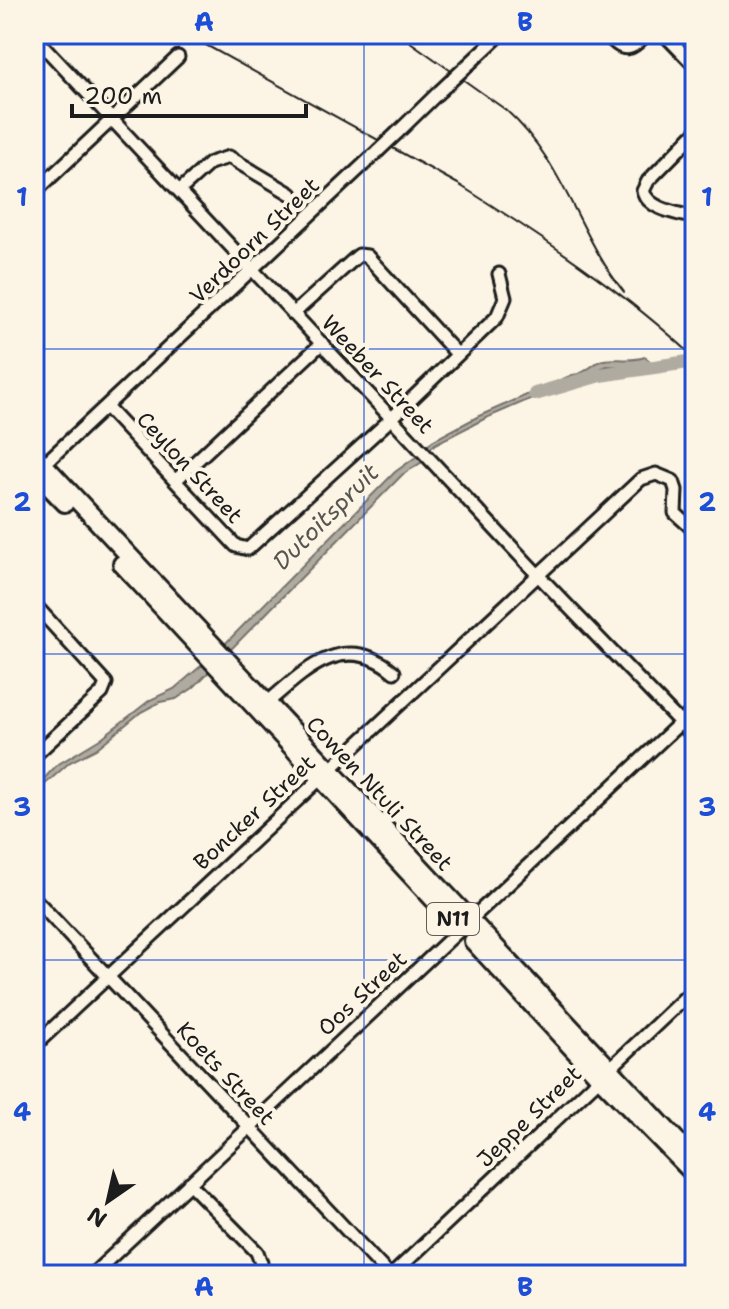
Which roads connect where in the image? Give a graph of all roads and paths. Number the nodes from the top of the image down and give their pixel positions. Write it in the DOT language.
graph roads {
  1 [pos="501,34"];
  2 [pos="606,34"];
  3 [pos="646,34"];
  4 [pos="664,34"];
  5 [pos="36,43"];
  6 [pos="178,57"];
  7 [pos="695,66"];
  8 [pos="111,120"];
  9 [pos="695,133"];
  10 [pos="179,191"];
  11 [pos="34,193"];
  12 [pos="291,194"];
  13 [pos="695,218"];
  14 [pos="252,268"];
  15 [pos="499,274"];
  16 [pos="293,314"];
  17 [pos="322,343"];
  18 [pos="457,354"];
  19 [pos="106,407"];
  20 [pos="392,418"];
  21 [pos="36,467"];
  22 [pos="175,481"];
  23 [pos="695,531"];
  24 [pos="538,575"];
  25 [pos="34,604"];
  26 [pos="224,667"];
  27 [pos="394,672"];
  28 [pos="266,704"];
  29 [pos="695,709"];
  30 [pos="681,722"];
  31 [pos="695,738"];
  32 [pos="36,750"];
  33 [pos="324,775"];
  34 [pos="34,898"];
  35 [pos="465,924"];
  36 [pos="107,977"];
  37 [pos="695,988"];
  38 [pos="34,1046"];
  39 [pos="604,1073"];
  40 [pos="249,1127"];
  41 [pos="695,1160"];
  42 [pos="695,1175"];
  43 [pos="189,1183"];
  44 [pos="695,1269"];
  45 [pos="92,1275"];
  46 [pos="259,1275"];
  47 [pos="390,1275"];
  48 [pos="688,1275"];
  1 -- 14 [label="street, Verdoorn Street, bridge"];
  2 -- 3 [label="street"];
  4 -- 7 [label="street"];
  5 -- 8 [label="street, Weeber Street"];
  6 -- 8 [label="street"];
  8 -- 10 [label="street, Weeber Street"];
  8 -- 11 [label="street"];
  9 -- 13 [label="street"];
  10 -- 12 [label="street"];
  10 -- 14 [label="street, Weeber Street"];
  14 -- 16 [label="street, Weeber Street"];
  14 -- 19 [label="street, Verdoorn Street"];
  15 -- 18 [label="street"];
  16 -- 17 [label="street, Weeber Street"];
  16 -- 18 [label="street"];
  17 -- 20 [label="street, Weeber Street"];
  17 -- 22 [label="street"];
  18 -- 20 [label="street"];
  19 -- 21 [label="street, Verdoorn Street"];
  19 -- 22 [label="street, Ceylon Street"];
  20 -- 22 [label="street, Ceylon Street"];
  20 -- 24 [label="street, Weeber Street"];
  21 -- 26 [label="highway, Cowen Ntuli Street / N11"];
  23 -- 24 [label="street, Boncker Street"];
  24 -- 30 [label="street, Weeber Street"];
  24 -- 33 [label="street, Boncker Street"];
  25 -- 32 [label="street"];
  26 -- 28 [label="highway, Cowen Ntuli Street / N11"];
  26 -- 33 [label="highway, Cowen Ntuli Street / N11"];
  27 -- 28 [label="street"];
  28 -- 33 [label="highway, Cowen Ntuli Street / N11"];
  29 -- 30 [label="street, Oos Street"];
  30 -- 31 [label="street, Weeber Street"];
  30 -- 35 [label="street, Oos Street"];
  33 -- 35 [label="highway, Cowen Ntuli Street / N11"];
  33 -- 36 [label="street, Boncker Street"];
  34 -- 36 [label="street, Koets Street"];
  35 -- 39 [label="highway, Cowen Ntuli Street / N11"];
  35 -- 40 [label="street, Oos Street"];
  36 -- 38 [label="street, Boncker Street"];
  36 -- 40 [label="street, Koets Street"];
  37 -- 39 [label="street, Jeppe Street"];
  39 -- 41 [label="highway, Cowen Ntuli Street / N11"];
  39 -- 42 [label="highway, Cowen Ntuli Street / N11"];
  39 -- 47 [label="street, Jeppe Street"];
  40 -- 43 [label="street, Oos Street"];
  40 -- 47 [label="street, Koets Street"];
  43 -- 45 [label="street, Oos Street"];
  43 -- 46 [label="street"];
  44 -- 48 [label="main road"];
}
